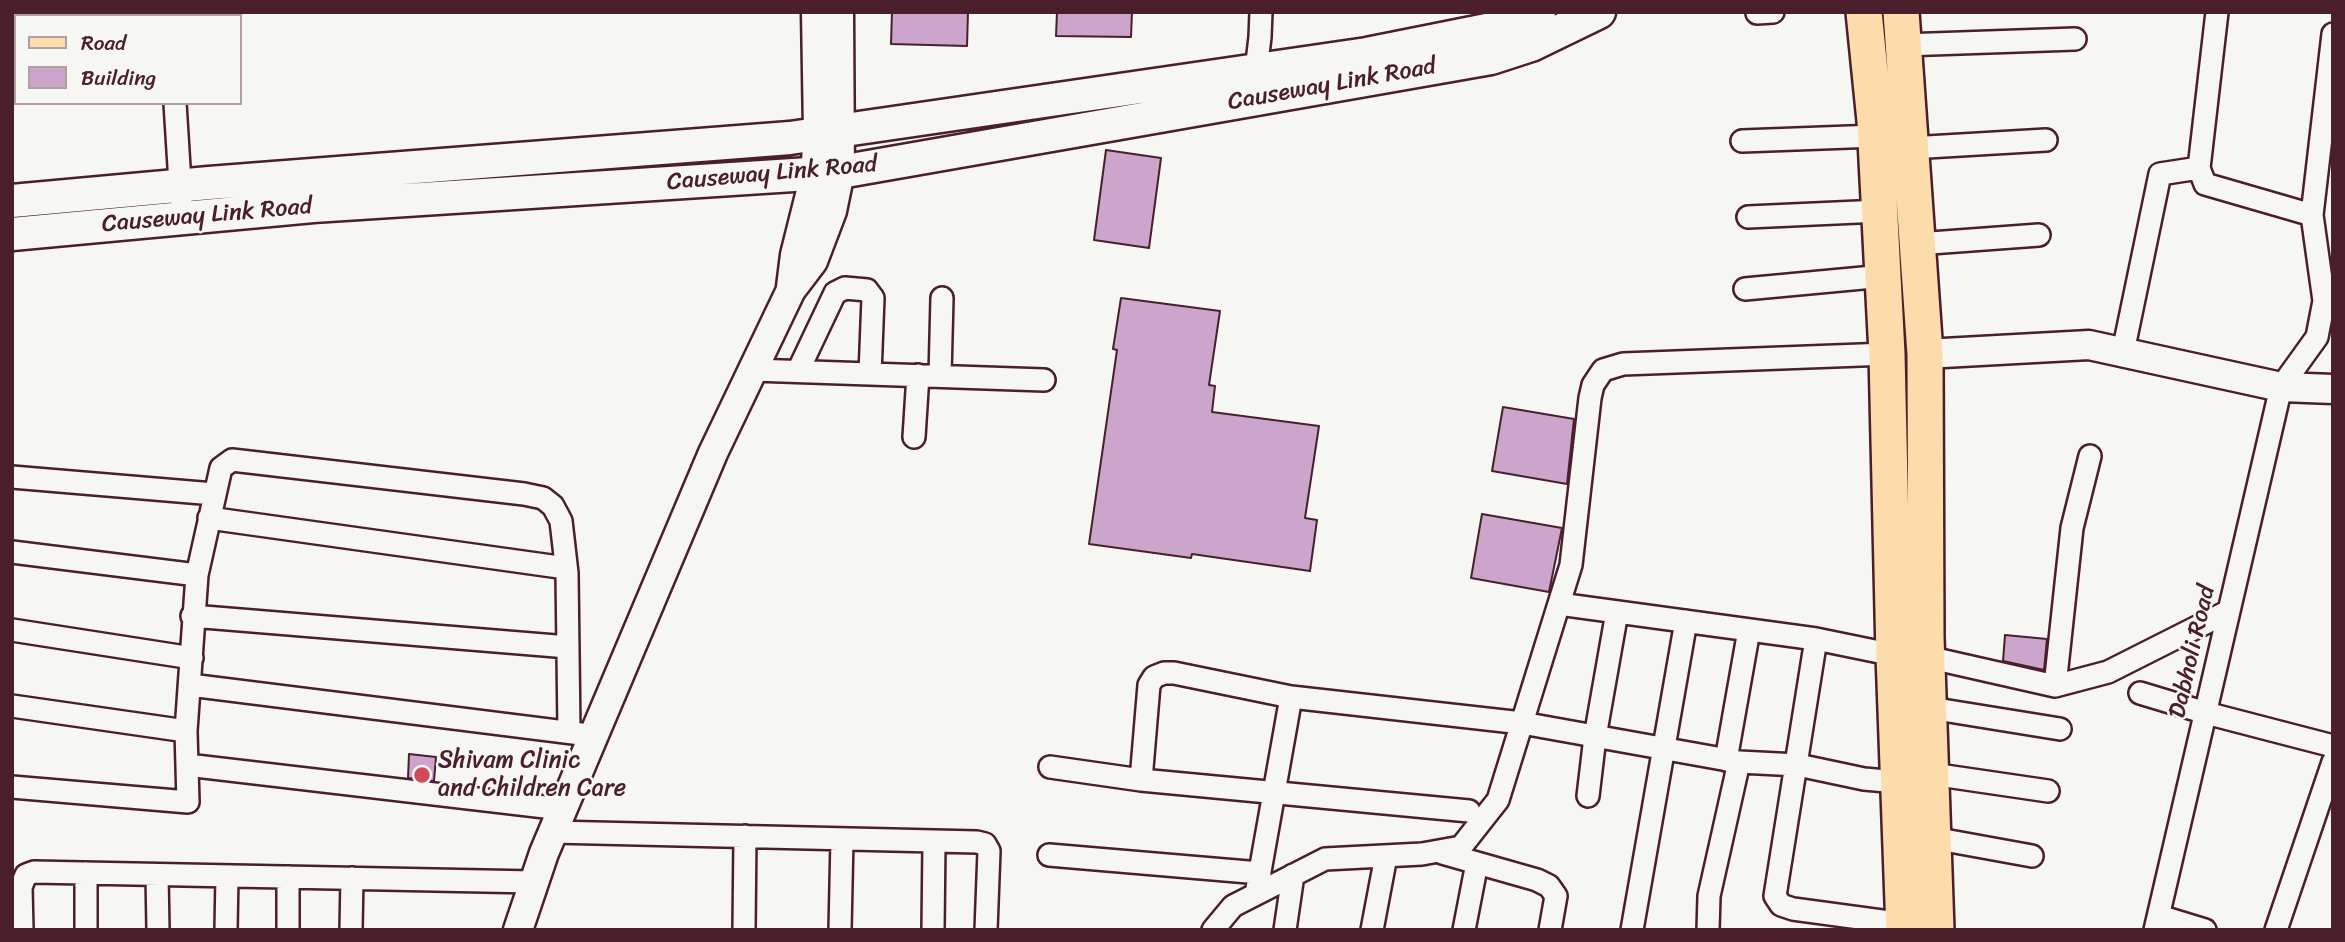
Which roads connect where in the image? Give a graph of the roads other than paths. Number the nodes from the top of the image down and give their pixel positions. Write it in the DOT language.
graph roads {
  1 [pos="816,12"];
  2 [pos="838,12"];
  3 [pos="1261,12"];
  4 [pos="1539,12"];
  5 [pos="1599,12"];
  6 [pos="1864,12"];
  7 [pos="2217,12"];
  8 [pos="1902,29"];
  9 [pos="2333,34"];
  10 [pos="2076,39"];
  11 [pos="1256,71"];
  12 [pos="2330,76"];
  13 [pos="175,105"];
  14 [pos="830,131"];
  15 [pos="1876,136"];
  16 [pos="2046,140"];
  17 [pos="1742,141"];
  18 [pos="1910,148"];
  19 [pos="2199,168"];
  20 [pos="828,173"];
  21 [pos="180,186"];
  22 [pos="12,201"];
  23 [pos="1880,211"];
  24 [pos="2312,215"];
  25 [pos="183,217"];
  26 [pos="1748,217"];
  27 [pos="12,234"];
  28 [pos="2039,235"];
  29 [pos="1917,244"];
  30 [pos="1884,276"];
  31 [pos="1745,289"];
  32 [pos="942,298"];
  33 [pos="2123,352"];
  34 [pos="1887,354"];
  35 [pos="1925,354"];
  36 [pos="753,370"];
  37 [pos="798,371"];
  38 [pos="870,374"];
  39 [pos="918,376"];
  40 [pos="940,376"];
  41 [pos="1044,380"];
  42 [pos="2281,387"];
  43 [pos="2333,389"];
  44 [pos="914,437"];
  45 [pos="2090,456"];
  46 [pos="12,477"];
  47 [pos="214,494"];
  48 [pos="209,518"];
  49 [pos="12,552"];
  50 [pos="566,568"];
  51 [pos="197,575"];
  52 [pos="1559,604"];
  53 [pos="2229,611"];
  54 [pos="1617,612"];
  55 [pos="192,616"];
  56 [pos="1686,621"];
  57 [pos="12,630"];
  58 [pos="1749,630"];
  59 [pos="1816,639"];
  60 [pos="568,646"];
  61 [pos="1910,656"];
  62 [pos="192,658"];
  63 [pos="190,685"];
  64 [pos="2055,686"];
  65 [pos="2140,692"];
  66 [pos="1291,697"];
  67 [pos="12,706"];
  68 [pos="1930,708"];
  69 [pos="2206,713"];
  70 [pos="1521,723"];
  71 [pos="2060,729"];
  72 [pos="186,731"];
  73 [pos="581,734"];
  74 [pos="1595,737"];
  75 [pos="2333,746"];
  76 [pos="1663,749"];
  77 [pos="1732,761"];
  78 [pos="2333,762"];
  79 [pos="187,765"];
  80 [pos="1798,765"];
  81 [pos="1050,767"];
  82 [pos="1932,774"];
  83 [pos="1141,780"];
  84 [pos="1898,782"];
  85 [pos="12,787"];
  86 [pos="2048,791"];
  87 [pos="1274,794"];
  88 [pos="1588,796"];
  89 [pos="1469,811"];
  90 [pos="558,820"];
  91 [pos="745,836"];
  92 [pos="1933,838"];
  93 [pos="842,839"];
  94 [pos="934,842"];
  95 [pos="1437,851"];
  96 [pos="1049,855"];
  97 [pos="1386,856"];
  98 [pos="2032,856"];
  99 [pos="1476,863"];
  100 [pos="86,873"];
  101 [pos="157,875"];
  102 [pos="1293,875"];
  103 [pos="227,876"];
  104 [pos="288,877"];
  105 [pos="352,878"];
  106 [pos="534,881"];
  107 [pos="1258,884"];
  108 [pos="2157,923"];
  109 [pos="1914,928"];
  110 [pos="22,930"];
  111 [pos="86,930"];
  112 [pos="158,930"];
  113 [pos="226,930"];
  114 [pos="288,930"];
  115 [pos="351,930"];
  116 [pos="518,930"];
  117 [pos="744,930"];
  118 [pos="840,930"];
  119 [pos="933,930"];
  120 [pos="986,930"];
  121 [pos="1213,930"];
  122 [pos="1284,930"];
  123 [pos="1372,930"];
  124 [pos="1464,930"];
  125 [pos="1550,930"];
  126 [pos="1632,930"];
  127 [pos="1709,930"];
  128 [pos="2205,930"];
  129 [pos="2276,930"];
  1 -- 14 [label="street"];
  2 -- 14 [label="street"];
  3 -- 11 [label="street"];
  4 -- 11 [label="main road, Causeway Link Road"];
  5 -- 20 [label="main road, Causeway Link Road"];
  6 -- 15 [label="main road"];
  7 -- 19 [label="street"];
  8 -- 10 [label="street"];
  8 -- 18 [label="main road"];
  9 -- 12 [label="street"];
  11 -- 14 [label="main road, Causeway Link Road"];
  12 -- 24 [label="street"];
  13 -- 21 [label="street"];
  14 -- 20 [label="street"];
  14 -- 21 [label="main road, Causeway Link Road"];
  15 -- 17 [label="street"];
  15 -- 23 [label="main road"];
  16 -- 18 [label="street"];
  18 -- 29 [label="main road"];
  19 -- 24 [label="street"];
  19 -- 33 [label="street"];
  20 -- 25 [label="main road, Causeway Link Road"];
  20 -- 36 [label="street"];
  21 -- 22 [label="main road, Causeway Link Road"];
  21 -- 25 [label="street"];
  23 -- 26 [label="street"];
  23 -- 30 [label="main road"];
  24 -- 42 [label="street"];
  25 -- 27 [label="main road, Causeway Link Road"];
  28 -- 29 [label="street"];
  29 -- 35 [label="main road"];
  30 -- 31 [label="street"];
  30 -- 34 [label="main road"];
  32 -- 40 [label="street"];
  33 -- 35 [label="street"];
  33 -- 42 [label="street"];
  34 -- 52 [label="street"];
  34 -- 61 [label="main road"];
  35 -- 61 [label="main road"];
  36 -- 37 [label="street"];
  36 -- 73 [label="street"];
  37 -- 38 [label="street"];
  37 -- 38 [label="street"];
  38 -- 39 [label="street"];
  39 -- 40 [label="street"];
  39 -- 44 [label="street"];
  40 -- 41 [label="street"];
  42 -- 43 [label="street"];
  42 -- 53 [label="street, Dabholi Road"];
  45 -- 64 [label="street"];
  46 -- 47 [label="street"];
  47 -- 48 [label="street"];
  47 -- 50 [label="street"];
  48 -- 50 [label="street"];
  48 -- 51 [label="street"];
  49 -- 51 [label="street"];
  50 -- 60 [label="street"];
  51 -- 55 [label="street"];
  52 -- 54 [label="street"];
  52 -- 70 [label="street"];
  53 -- 64 [label="street"];
  53 -- 69 [label="street, Dabholi Road"];
  54 -- 56 [label="street"];
  54 -- 74 [label="street"];
  55 -- 60 [label="street"];
  55 -- 62 [label="street"];
  56 -- 58 [label="street"];
  56 -- 76 [label="street"];
  57 -- 62 [label="street"];
  58 -- 59 [label="street"];
  58 -- 77 [label="street"];
  59 -- 61 [label="street"];
  59 -- 80 [label="street"];
  60 -- 73 [label="street"];
  61 -- 64 [label="street"];
  61 -- 68 [label="main road"];
  61 -- 84 [label="main road"];
  62 -- 63 [label="street"];
  63 -- 72 [label="street"];
  63 -- 73 [label="street"];
  65 -- 69 [label="street"];
  66 -- 70 [label="street"];
  66 -- 83 [label="street"];
  66 -- 87 [label="street"];
  67 -- 72 [label="street"];
  68 -- 71 [label="street"];
  68 -- 82 [label="main road"];
  69 -- 75 [label="street"];
  69 -- 108 [label="street, Dabholi Road"];
  70 -- 74 [label="street"];
  70 -- 95 [label="street"];
  72 -- 79 [label="street"];
  73 -- 90 [label="street"];
  74 -- 76 [label="street"];
  74 -- 88 [label="street"];
  76 -- 77 [label="street"];
  76 -- 126 [label="street"];
  77 -- 80 [label="street"];
  77 -- 127 [label="street"];
  78 -- 129 [label="street"];
  79 -- 85 [label="street"];
  79 -- 90 [label="street"];
  80 -- 84 [label="street"];
  80 -- 109 [label="street"];
  81 -- 83 [label="street"];
  82 -- 86 [label="street"];
  82 -- 92 [label="main road"];
  83 -- 87 [label="street"];
  84 -- 109 [label="main road"];
  87 -- 89 [label="street"];
  87 -- 107 [label="street"];
  90 -- 91 [label="street"];
  90 -- 106 [label="street"];
  91 -- 93 [label="street"];
  91 -- 117 [label="street"];
  92 -- 98 [label="street"];
  92 -- 109 [label="main road"];
  93 -- 94 [label="street"];
  93 -- 118 [label="street"];
  94 -- 119 [label="street"];
  94 -- 120 [label="street"];
  95 -- 97 [label="street"];
  95 -- 99 [label="street"];
  96 -- 107 [label="street"];
  97 -- 102 [label="street"];
  97 -- 123 [label="street"];
  99 -- 124 [label="street"];
  99 -- 125 [label="street"];
  100 -- 101 [label="street"];
  100 -- 110 [label="street"];
  100 -- 111 [label="street"];
  101 -- 103 [label="street"];
  101 -- 112 [label="street"];
  102 -- 107 [label="street"];
  102 -- 122 [label="street"];
  103 -- 104 [label="street"];
  103 -- 113 [label="street"];
  104 -- 105 [label="street"];
  104 -- 114 [label="street"];
  105 -- 106 [label="street"];
  105 -- 115 [label="street"];
  106 -- 116 [label="street"];
  107 -- 121 [label="street"];
  108 -- 128 [label="street"];
}
